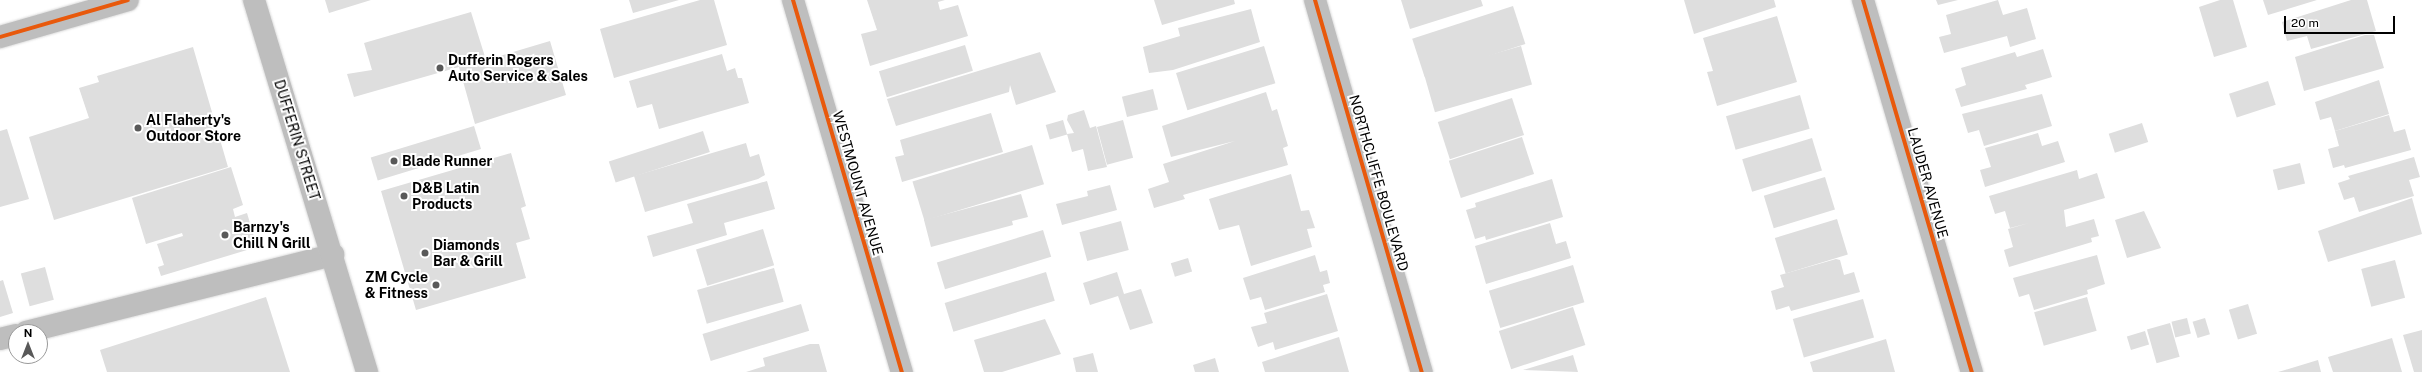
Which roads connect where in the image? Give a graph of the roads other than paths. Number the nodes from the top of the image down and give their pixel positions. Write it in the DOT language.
graph roads {
  1 [pos="128,0"];
  2 [pos="254,0"];
  3 [pos="793,0"];
  4 [pos="1315,0"];
  5 [pos="1863,0"];
  6 [pos="0,36"];
  7 [pos="333,255"];
  8 [pos="48,326"];
  9 [pos="368,372"];
  10 [pos="902,372"];
  11 [pos="1422,372"];
  12 [pos="1972,372"];
  1 -- 6 [label="street"];
  2 -- 7 [label="street, DUFFERIN STREET"];
  3 -- 10 [label="street, WESTMOUNT AVENUE"];
  4 -- 11 [label="street, NORTHCLIFFE BOULEVARD"];
  5 -- 12 [label="street, LAUDER AVENUE"];
  7 -- 8 [label="street"];
  7 -- 9 [label="street, DUFFERIN STREET"];
}
